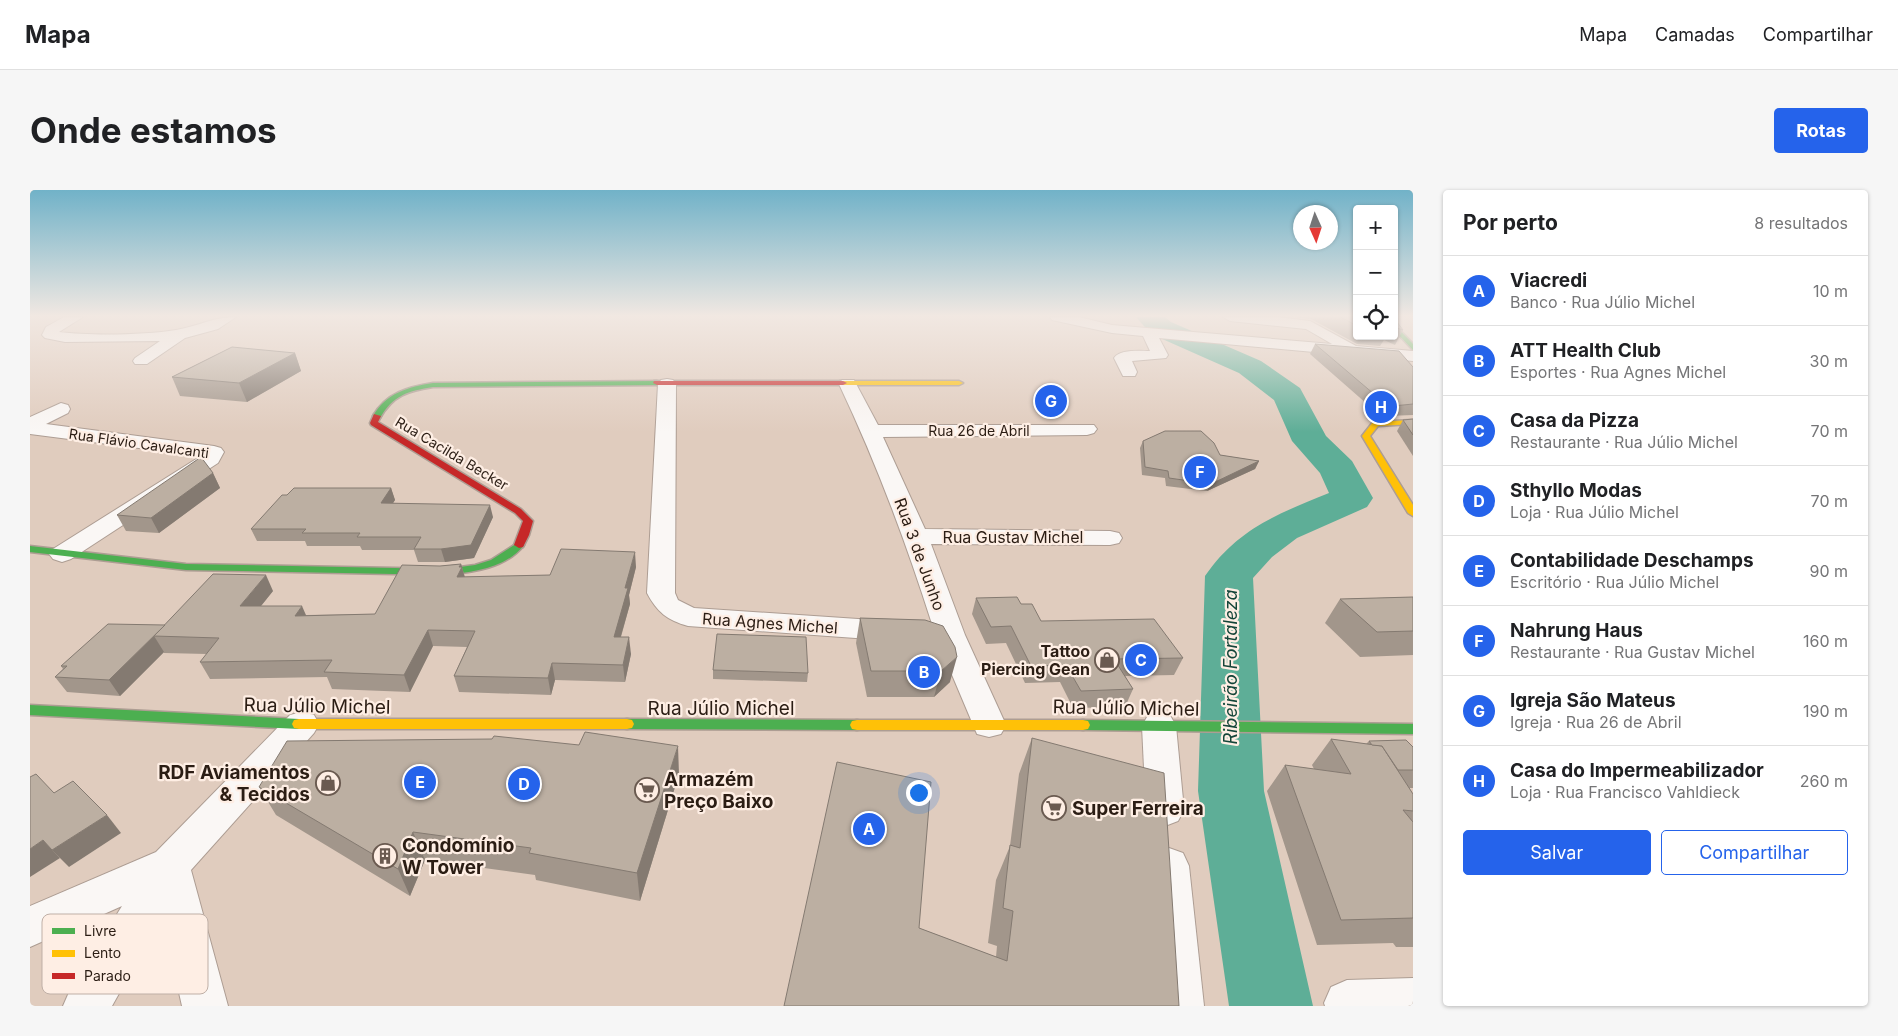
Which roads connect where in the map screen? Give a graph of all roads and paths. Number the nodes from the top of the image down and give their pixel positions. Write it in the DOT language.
graph roads {
  1 [pos="148,355"];
  2 [pos="1159,355"];
  3 [pos="141,360"];
  4 [pos="1129,372"];
  5 [pos="959,383"];
  6 [pos="667,384"];
  7 [pos="848,384"];
  8 [pos="30,408"];
  9 [pos="1413,422"];
  10 [pos="30,427"];
  11 [pos="1087,430"];
  12 [pos="871,431"];
  13 [pos="1413,513"];
  14 [pos="916,536"];
  15 [pos="1110,538"];
  16 [pos="30,549"];
  17 [pos="62,554"];
  18 [pos="950,635"];
  19 [pos="30,710"];
  20 [pos="302,724"];
  21 [pos="989,725"];
  22 [pos="1159,726"];
  23 [pos="1413,729"];
  24 [pos="170,864"];
  25 [pos="59,914"];
  26 [pos="140,914"];
  27 [pos="182,914"];
  28 [pos="42,922"];
  29 [pos="30,927"];
  30 [pos="93,994"];
  31 [pos="1413,1002"];
  32 [pos="1347,1003"];
  33 [pos="86,1006"];
  34 [pos="1181,1006"];
  1 -- 3 [label="street"];
  2 -- 4 [label="street"];
  5 -- 7 [label="street, Rua Cacilda Becker"];
  6 -- 7 [label="street, Rua Cacilda Becker"];
  6 -- 17 [label="street, Rua Cacilda Becker"];
  6 -- 18 [label="street, Rua Agnes Michel"];
  7 -- 12 [label="street, Rua 3 de Junho"];
  8 -- 10 [label="street"];
  9 -- 13 [label="street"];
  10 -- 17 [label="street, Rua Flávio Cavalcanti"];
  11 -- 12 [label="street, Rua 26 de Abril"];
  12 -- 14 [label="street, Rua 3 de Junho"];
  14 -- 15 [label="street, Rua Gustav Michel"];
  14 -- 18 [label="street, Rua 3 de Junho"];
  16 -- 17 [label="street, Rua Cacilda Becker"];
  18 -- 21 [label="street, Rua 3 de Junho"];
  19 -- 20 [label="street, Rua Júlio Michel"];
  20 -- 21 [label="street, Rua Júlio Michel"];
  20 -- 24 [label="street"];
  21 -- 22 [label="street, Rua Júlio Michel"];
  22 -- 23 [label="street, Rua Júlio Michel"];
  22 -- 34 [label="street"];
  24 -- 25 [label="street"];
  24 -- 26 [label="street"];
  24 -- 27 [label="street"];
  28 -- 29 [label="street"];
  30 -- 33 [label="street"];
  31 -- 32 [label="street"];
}
